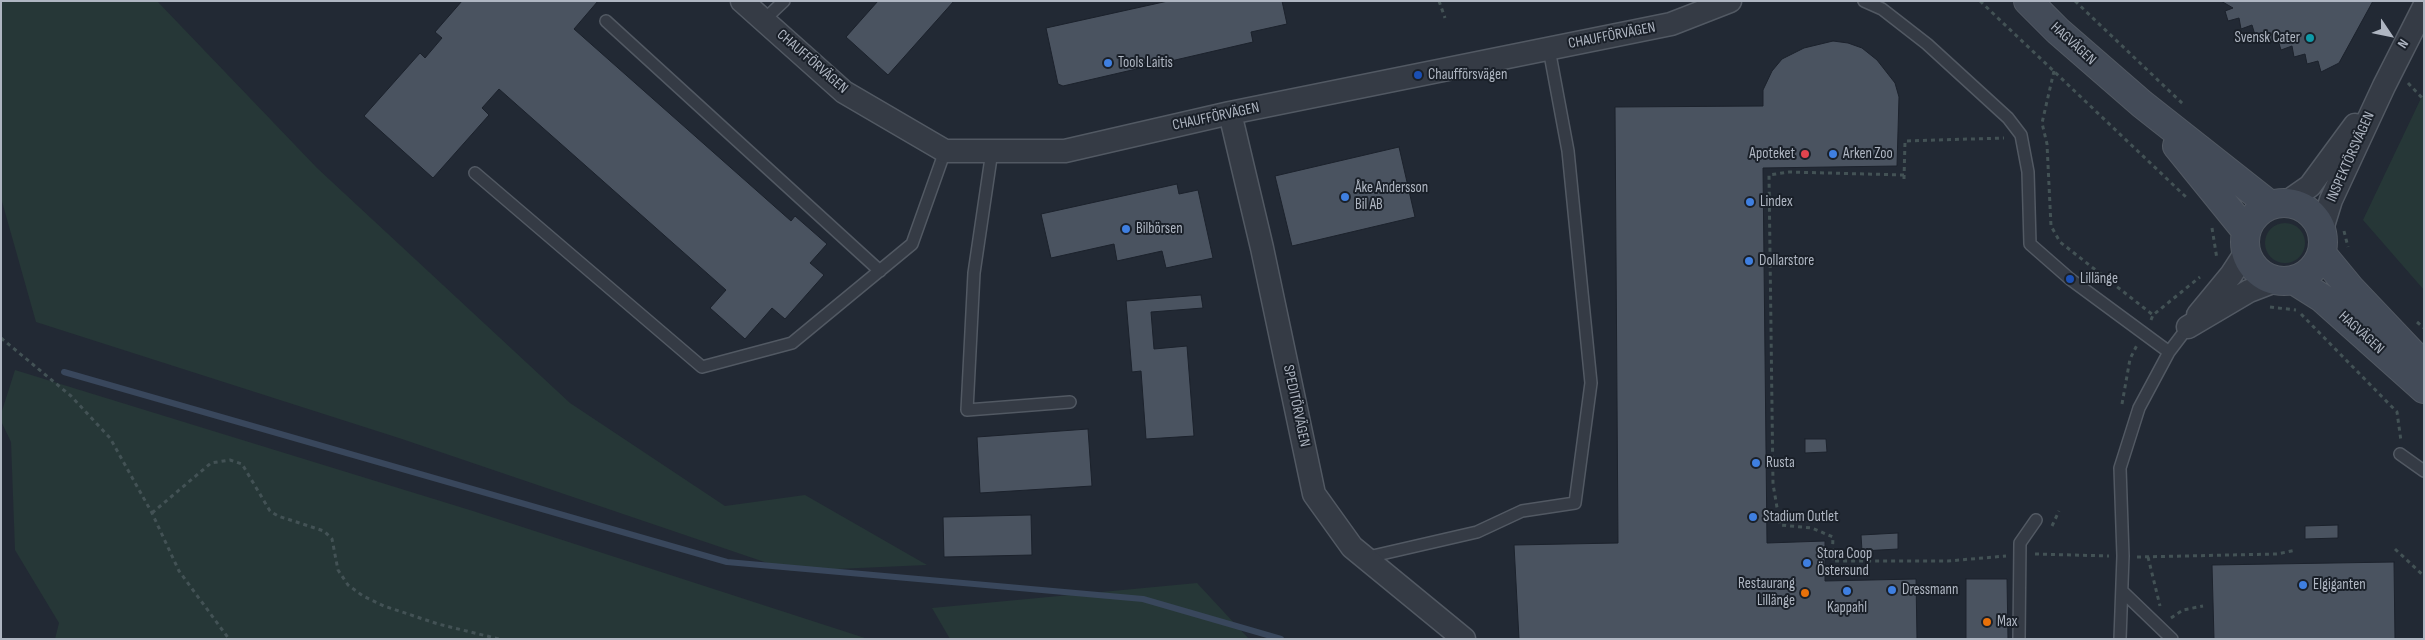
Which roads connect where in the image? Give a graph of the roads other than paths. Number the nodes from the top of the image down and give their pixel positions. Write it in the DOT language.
graph roads {
  1 [pos="742,1"];
  2 [pos="784,1"];
  3 [pos="1730,1"];
  4 [pos="1864,1"];
  5 [pos="2028,1"];
  6 [pos="2424,7"];
  7 [pos="764,20"];
  8 [pos="606,21"];
  9 [pos="1549,49"];
  10 [pos="2384,86"];
  11 [pos="2142,104"];
  12 [pos="1230,113"];
  13 [pos="945,151"];
  14 [pos="992,151"];
  15 [pos="474,173"];
  16 [pos="2278,204"];
  17 [pos="2246,241"];
  18 [pos="2322,241"];
  19 [pos="880,271"];
  20 [pos="2285,281"];
  21 [pos="2188,327"];
  22 [pos="2169,352"];
  23 [pos="2424,366"];
  24 [pos="2424,389"];
  25 [pos="1070,402"];
  26 [pos="2400,454"];
  27 [pos="2424,472"];
  28 [pos="2036,520"];
  29 [pos="1364,558"];
  30 [pos="2122,591"];
  31 [pos="1464,639"];
  32 [pos="2019,639"];
  33 [pos="2120,639"];
  34 [pos="2172,639"];
  1 -- 7 [label="street, CHAUFFÖRVÄGEN"];
  2 -- 7 [label="lane"];
  3 -- 9 [label="street, CHAUFFÖRVÄGEN"];
  4 -- 22 [label="lane"];
  5 -- 11 [label="street, HAGVÄGEN"];
  6 -- 10 [label="street, INSPEKTÖRSVÄGEN"];
  7 -- 13 [label="street, CHAUFFÖRVÄGEN"];
  8 -- 19 [label="lane"];
  9 -- 12 [label="street, CHAUFFÖRVÄGEN"];
  9 -- 29 [label="lane"];
  10 -- 16 [label="street, INSPEKTÖRSVÄGEN"];
  10 -- 18 [label="street, INSPEKTÖRSVÄGEN"];
  11 -- 16 [label="street, HAGVÄGEN"];
  11 -- 17 [label="street, HAGVÄGEN"];
  12 -- 14 [label="street, CHAUFFÖRVÄGEN"];
  12 -- 29 [label="street, SPEDITÖRVÄGEN"];
  13 -- 14 [label="street, CHAUFFÖRVÄGEN"];
  13 -- 19 [label="lane"];
  14 -- 25 [label="lane"];
  15 -- 19 [label="lane"];
  16 -- 17 [label="street"];
  16 -- 18 [label="street"];
  17 -- 20 [label="street"];
  17 -- 21 [label="street"];
  18 -- 20 [label="street"];
  18 -- 23 [label="street, HAGVÄGEN"];
  20 -- 21 [label="street"];
  20 -- 24 [label="street, HAGVÄGEN"];
  21 -- 22 [label="lane"];
  22 -- 30 [label="lane"];
  26 -- 27 [label="lane"];
  28 -- 32 [label="lane"];
  29 -- 31 [label="street, SPEDITÖRVÄGEN"];
  30 -- 33 [label="lane"];
  30 -- 34 [label="lane"];
}
